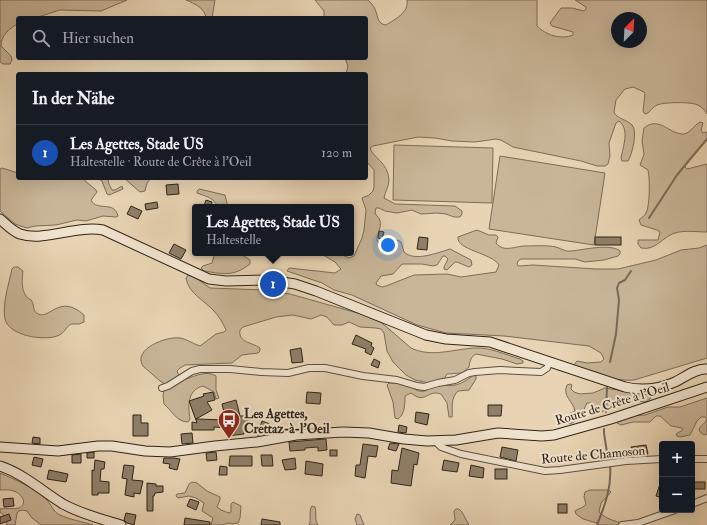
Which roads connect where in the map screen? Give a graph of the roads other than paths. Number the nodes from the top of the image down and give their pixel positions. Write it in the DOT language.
graph roads {
  1 [pos="0,219"];
  2 [pos="550,362"];
  3 [pos="707,369"];
  4 [pos="707,387"];
  5 [pos="162,388"];
  6 [pos="437,441"];
  7 [pos="0,447"];
  8 [pos="659,459"];
  9 [pos="695,459"];
  10 [pos="707,459"];
  11 [pos="0,466"];
  12 [pos="707,498"];
  13 [pos="695,503"];
  14 [pos="666,513"];
  15 [pos="121,525"];
  16 [pos="622,525"];
  1 -- 2 [label="street, Route de Crête à l'Oeil"];
  2 -- 3 [label="street, Route de Crête à l'Oeil"];
  2 -- 5 [label="street"];
  4 -- 6 [label="street, Route de Crête à l'Oeil"];
  6 -- 7 [label="street, Route de Crête à l'Oeil"];
  6 -- 8 [label="street, Route de Chamoson"];
  9 -- 10 [label="street"];
  11 -- 15 [label="street"];
  12 -- 13 [label="street"];
  14 -- 16 [label="street"];
}
